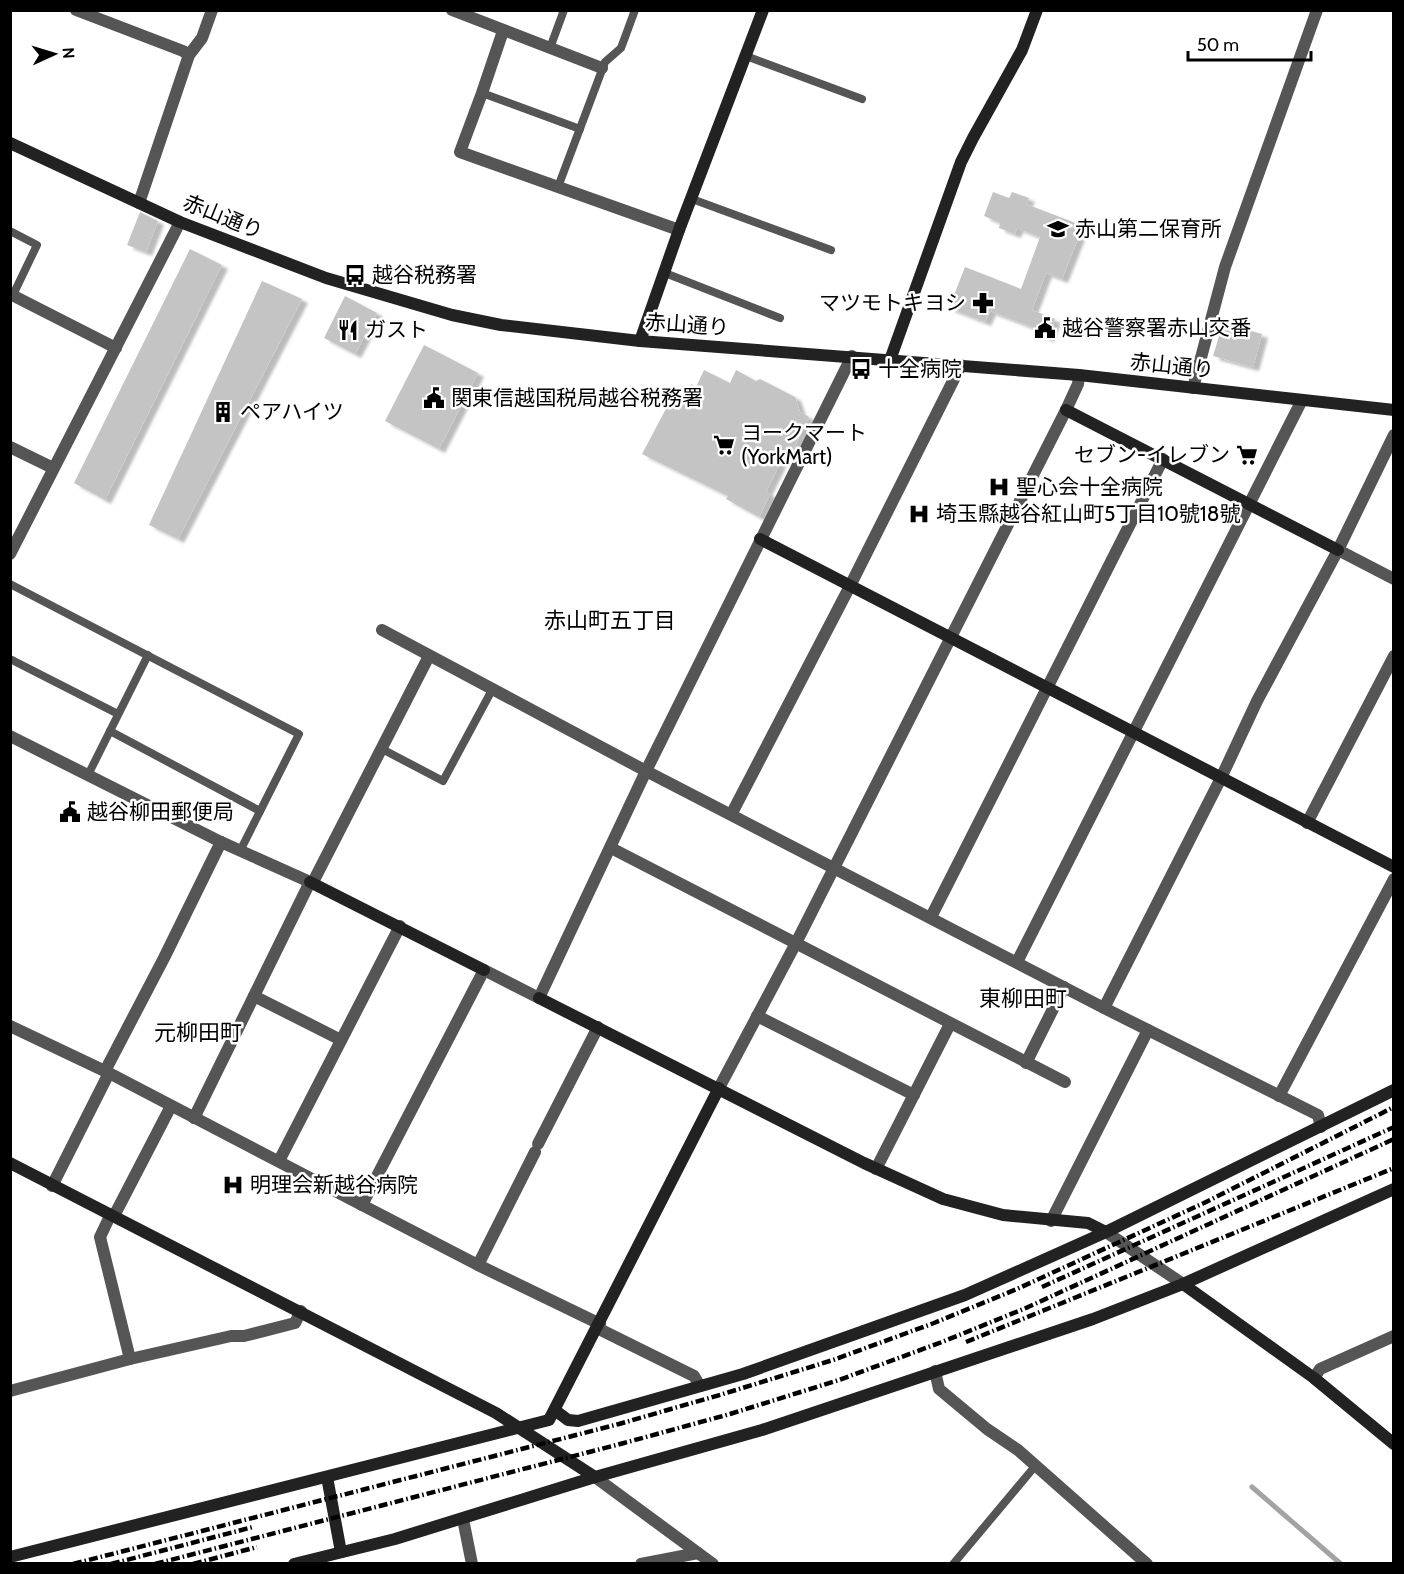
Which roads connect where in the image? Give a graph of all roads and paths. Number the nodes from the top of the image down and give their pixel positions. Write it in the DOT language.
graph roads {
  1 [pos="76,10"];
  2 [pos="212,10"];
  3 [pos="452,10"];
  4 [pos="564,10"];
  5 [pos="635,10"];
  6 [pos="763,10"];
  7 [pos="1036,10"];
  8 [pos="1317,10"];
  9 [pos="503,31"];
  10 [pos="550,48"];
  11 [pos="189,55"];
  12 [pos="746,56"];
  13 [pos="603,68"];
  14 [pos="483,93"];
  15 [pos="861,99"];
  16 [pos="580,129"];
  17 [pos="10,143"];
  18 [pos="558,187"];
  19 [pos="692,199"];
  20 [pos="140,203"];
  21 [pos="180,222"];
  22 [pos="679,230"];
  23 [pos="10,231"];
  24 [pos="831,250"];
  25 [pos="665,273"];
  26 [pos="12,295"];
  27 [pos="780,318"];
  28 [pos="640,341"];
  29 [pos="116,348"];
  30 [pos="852,356"];
  31 [pos="890,360"];
  32 [pos="961,365"];
  33 [pos="1078,375"];
  34 [pos="1193,388"];
  35 [pos="1302,400"];
  36 [pos="1066,410"];
  37 [pos="1394,410"];
  38 [pos="1394,435"];
  39 [pos="10,447"];
  40 [pos="1163,459"];
  41 [pos="53,468"];
  42 [pos="1248,505"];
  43 [pos="760,539"];
  44 [pos="1338,550"];
  45 [pos="10,554"];
  46 [pos="1394,579"];
  47 [pos="10,584"];
  48 [pos="850,586"];
  49 [pos="382,630"];
  50 [pos="950,638"];
  51 [pos="148,655"];
  52 [pos="429,656"];
  53 [pos="1394,656"];
  54 [pos="10,659"];
  55 [pos="1047,687"];
  56 [pos="492,690"];
  57 [pos="118,714"];
  58 [pos="110,732"];
  59 [pos="1135,733"];
  60 [pos="10,736"];
  61 [pos="382,749"];
  62 [pos="646,771"];
  63 [pos="88,775"];
  64 [pos="1221,778"];
  65 [pos="260,811"];
  66 [pos="732,813"];
  67 [pos="1307,823"];
  68 [pos="221,842"];
  69 [pos="611,848"];
  70 [pos="240,851"];
  71 [pos="833,866"];
  72 [pos="1394,867"];
  73 [pos="1394,879"];
  74 [pos="311,883"];
  75 [pos="931,917"];
  76 [pos="400,926"];
  77 [pos="796,943"];
  78 [pos="1017,962"];
  79 [pos="484,970"];
  80 [pos="1064,987"];
  81 [pos="254,996"];
  82 [pos="539,998"];
  83 [pos="1104,1008"];
  84 [pos="757,1016"];
  85 [pos="950,1024"];
  86 [pos="10,1026"];
  87 [pos="598,1027"];
  88 [pos="1148,1030"];
  89 [pos="341,1040"];
  90 [pos="1026,1063"];
  91 [pos="107,1072"];
  92 [pos="1065,1082"];
  93 [pos="719,1088"];
  94 [pos="1394,1090"];
  95 [pos="914,1095"];
  96 [pos="1279,1096"];
  97 [pos="171,1106"];
  98 [pos="194,1118"];
  99 [pos="1321,1127"];
  100 [pos="279,1161"];
  101 [pos="10,1163"];
  102 [pos="876,1169"];
  103 [pos="52,1186"];
  104 [pos="1394,1189"];
  105 [pos="362,1205"];
  106 [pos="113,1215"];
  107 [pos="1051,1221"];
  108 [pos="1106,1232"];
  109 [pos="478,1265"];
  110 [pos="1183,1284"];
  111 [pos="301,1311"];
  112 [pos="599,1326"];
  113 [pos="1394,1336"];
  114 [pos="130,1359"];
  115 [pos="935,1371"];
  116 [pos="1314,1378"];
  117 [pos="700,1386"];
  118 [pos="10,1391"];
  119 [pos="556,1411"];
  120 [pos="520,1428"];
  121 [pos="1394,1444"];
  122 [pos="1036,1465"];
  123 [pos="595,1476"];
  124 [pos="327,1477"];
  125 [pos="463,1519"];
  126 [pos="698,1553"];
  127 [pos="339,1556"];
  128 [pos="10,1557"];
  129 [pos="294,1563"];
  130 [pos="472,1563"];
  131 [pos="641,1563"];
  132 [pos="713,1563"];
  133 [pos="954,1563"];
  134 [pos="1147,1563"];
  1 -- 11 [label="street"];
  2 -- 11 [label="street"];
  3 -- 9 [label="street"];
  4 -- 10 [label="lane"];
  5 -- 13 [label="lane"];
  6 -- 12 [label="street"];
  7 -- 31 [label="street"];
  8 -- 34 [label="street"];
  9 -- 10 [label="street"];
  9 -- 14 [label="street"];
  10 -- 13 [label="street"];
  11 -- 20 [label="street"];
  12 -- 15 [label="lane"];
  12 -- 19 [label="street"];
  13 -- 16 [label="lane"];
  14 -- 16 [label="lane"];
  14 -- 18 [label="street"];
  16 -- 18 [label="lane"];
  17 -- 20 [label="street, 赤山通り"];
  18 -- 22 [label="street"];
  19 -- 22 [label="street"];
  19 -- 24 [label="lane"];
  20 -- 21 [label="street, 赤山通り"];
  21 -- 28 [label="street, 赤山通り"];
  21 -- 29 [label="street"];
  22 -- 25 [label="street"];
  23 -- 26 [label="lane"];
  25 -- 27 [label="lane"];
  25 -- 28 [label="street"];
  26 -- 29 [label="street"];
  28 -- 30 [label="street, 赤山通り"];
  29 -- 41 [label="street"];
  30 -- 31 [label="street, 赤山通り"];
  30 -- 43 [label="street"];
  31 -- 32 [label="street, 赤山通り"];
  32 -- 33 [label="street, 赤山通り"];
  32 -- 48 [label="street"];
  33 -- 34 [label="street, 赤山通り"];
  33 -- 36 [label="street"];
  34 -- 35 [label="street, 赤山通り"];
  35 -- 37 [label="street, 赤山通り"];
  35 -- 42 [label="street"];
  36 -- 40 [label="street"];
  36 -- 50 [label="street"];
  38 -- 44 [label="street"];
  39 -- 41 [label="street"];
  40 -- 42 [label="street"];
  40 -- 55 [label="street"];
  41 -- 45 [label="street"];
  42 -- 44 [label="street"];
  42 -- 59 [label="street"];
  43 -- 48 [label="street"];
  43 -- 62 [label="street"];
  44 -- 46 [label="street"];
  44 -- 64 [label="street"];
  47 -- 51 [label="lane"];
  48 -- 50 [label="street"];
  48 -- 66 [label="street"];
  49 -- 52 [label="street"];
  50 -- 55 [label="street"];
  50 -- 71 [label="street"];
  51 -- 57 [label="lane"];
  51 -- 65 [label="lane"];
  52 -- 56 [label="street"];
  52 -- 61 [label="street"];
  53 -- 67 [label="street"];
  54 -- 57 [label="lane"];
  55 -- 59 [label="street"];
  55 -- 75 [label="street"];
  56 -- 61 [label="lane"];
  56 -- 62 [label="street"];
  57 -- 58 [label="lane"];
  58 -- 63 [label="lane"];
  58 -- 65 [label="lane"];
  59 -- 64 [label="street"];
  59 -- 78 [label="street"];
  60 -- 63 [label="street"];
  61 -- 74 [label="street"];
  62 -- 66 [label="street"];
  62 -- 69 [label="street"];
  63 -- 68 [label="street"];
  64 -- 67 [label="street"];
  64 -- 83 [label="street"];
  65 -- 70 [label="lane"];
  66 -- 71 [label="street"];
  67 -- 72 [label="street"];
  68 -- 70 [label="street"];
  68 -- 91 [label="street"];
  69 -- 77 [label="street"];
  69 -- 82 [label="street"];
  70 -- 74 [label="street"];
  71 -- 75 [label="street"];
  71 -- 77 [label="street"];
  73 -- 96 [label="street"];
  74 -- 76 [label="street"];
  74 -- 81 [label="street"];
  75 -- 78 [label="street"];
  76 -- 79 [label="street"];
  76 -- 89 [label="street"];
  77 -- 84 [label="street"];
  77 -- 85 [label="street"];
  78 -- 80 [label="street"];
  79 -- 82 [label="street"];
  79 -- 105 [label="street"];
  80 -- 83 [label="street"];
  80 -- 90 [label="street"];
  81 -- 89 [label="street"];
  81 -- 98 [label="street"];
  82 -- 87 [label="street"];
  83 -- 88 [label="street"];
  84 -- 93 [label="street"];
  84 -- 95 [label="street"];
  85 -- 90 [label="street"];
  85 -- 95 [label="street"];
  86 -- 91 [label="street"];
  87 -- 93 [label="street"];
  87 -- 109 [label="street"];
  88 -- 96 [label="street"];
  88 -- 107 [label="street"];
  89 -- 100 [label="street"];
  90 -- 92 [label="street"];
  91 -- 97 [label="street"];
  91 -- 103 [label="street"];
  93 -- 102 [label="street"];
  93 -- 112 [label="street"];
  94 -- 99 [label="street"];
  95 -- 102 [label="street"];
  96 -- 99 [label="street"];
  97 -- 98 [label="street"];
  97 -- 106 [label="street"];
  98 -- 100 [label="street"];
  99 -- 108 [label="street"];
  100 -- 105 [label="street"];
  101 -- 103 [label="street"];
  102 -- 107 [label="street"];
  103 -- 106 [label="street"];
  104 -- 110 [label="street"];
  105 -- 109 [label="street"];
  106 -- 111 [label="street"];
  106 -- 114 [label="street"];
  107 -- 108 [label="street"];
  108 -- 110 [label="street"];
  108 -- 117 [label="street"];
  109 -- 112 [label="street"];
  110 -- 115 [label="street"];
  110 -- 116 [label="street"];
  111 -- 114 [label="street"];
  111 -- 120 [label="street"];
  112 -- 117 [label="street"];
  112 -- 119 [label="street"];
  113 -- 116 [label="street"];
  114 -- 118 [label="street"];
  115 -- 122 [label="street"];
  115 -- 123 [label="street"];
  116 -- 121 [label="street"];
  117 -- 119 [label="street"];
  119 -- 120 [label="street"];
  120 -- 123 [label="street"];
  120 -- 124 [label="street"];
  122 -- 133 [label="lane"];
  122 -- 134 [label="street"];
  123 -- 125 [label="street"];
  123 -- 126 [label="street"];
  124 -- 127 [label="street"];
  124 -- 128 [label="street"];
  125 -- 127 [label="street"];
  125 -- 130 [label="street"];
  126 -- 131 [label="street"];
  126 -- 132 [label="street"];
  127 -- 129 [label="street"];
}
